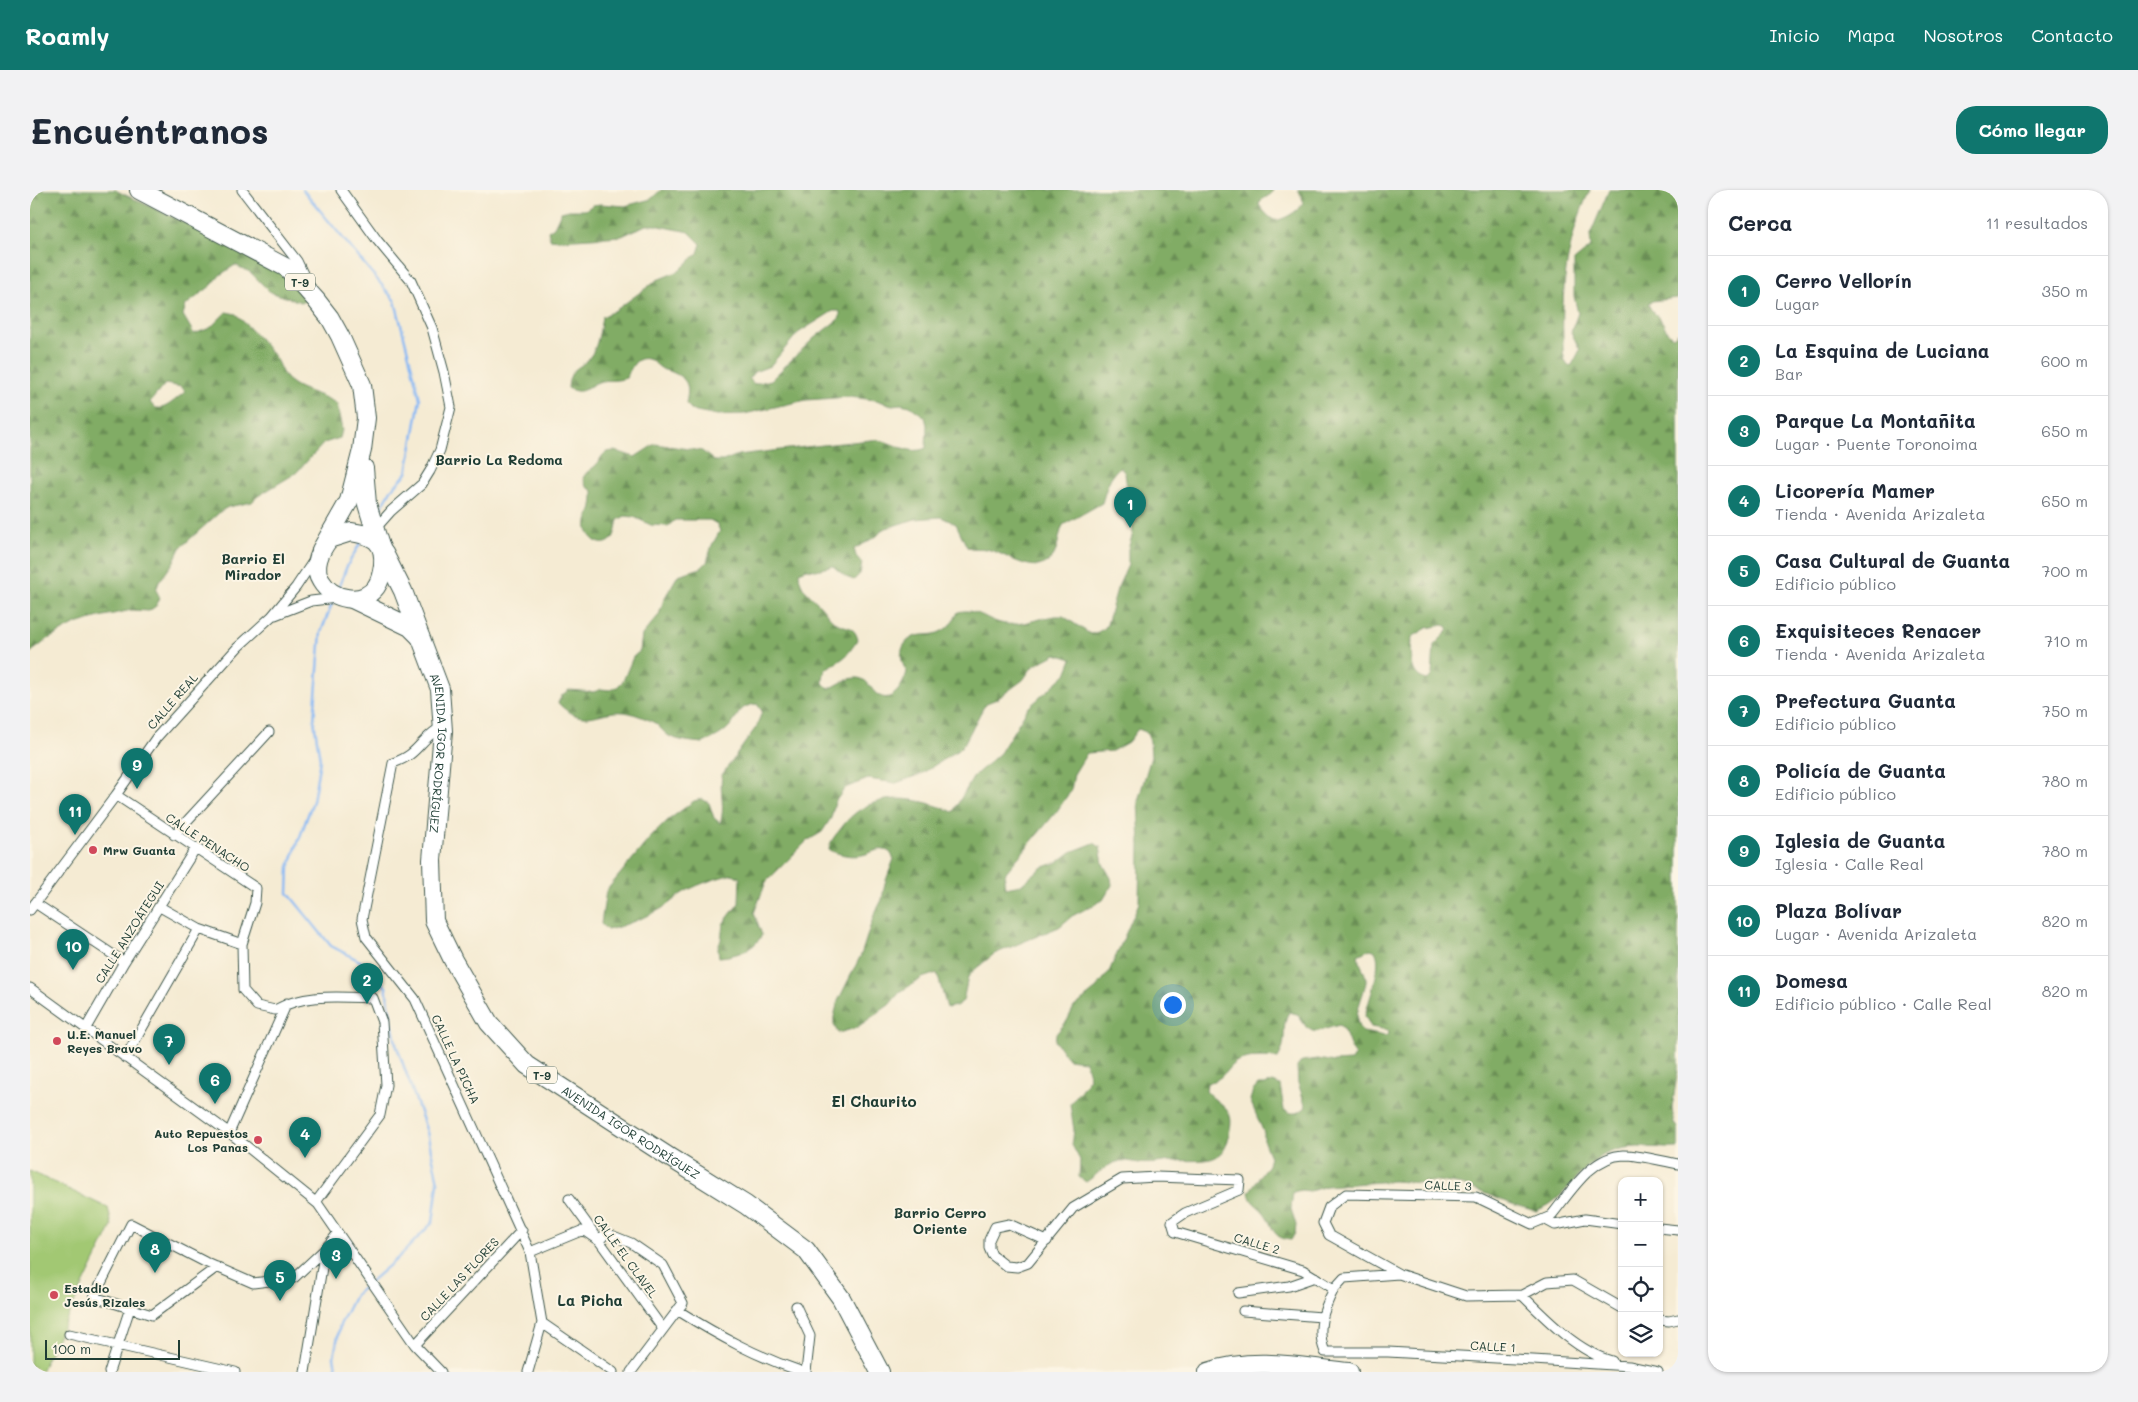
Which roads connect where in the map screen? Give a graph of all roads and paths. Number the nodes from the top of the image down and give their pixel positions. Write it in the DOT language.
graph roads {
  1 [pos="139,190"];
  2 [pos="242,190"];
  3 [pos="341,190"];
  4 [pos="316,300"];
  5 [pos="362,450"];
  6 [pos="373,536"];
  7 [pos="321,550"];
  8 [pos="347,598"];
  9 [pos="272,616"];
  10 [pos="429,655"];
  11 [pos="443,730"];
  12 [pos="269,732"];
  13 [pos="116,795"];
  14 [pos="174,835"];
  15 [pos="195,849"];
  16 [pos="33,906"];
  17 [pos="160,907"];
  18 [pos="199,929"];
  19 [pos="242,944"];
  20 [pos="124,962"];
  21 [pos="30,988"];
  22 [pos="287,1003"];
  23 [pos="86,1028"];
  24 [pos="125,1058"];
  25 [pos="229,1133"];
  26 [pos="1678,1164"];
  27 [pos="569,1198"];
  28 [pos="316,1202"];
  29 [pos="1544,1219"];
  30 [pos="1618,1223"];
  31 [pos="1663,1228"];
  32 [pos="522,1230"];
  33 [pos="1678,1230"];
  34 [pos="338,1233"];
  35 [pos="1047,1240"];
  36 [pos="599,1241"];
  37 [pos="325,1249"];
  38 [pos="530,1252"];
  39 [pos="217,1267"];
  40 [pos="1399,1274"];
  41 [pos="1315,1277"];
  42 [pos="1334,1289"];
  43 [pos="1238,1293"];
  44 [pos="1522,1295"];
  45 [pos="796,1306"];
  46 [pos="1618,1306"];
  47 [pos="130,1308"];
  48 [pos="677,1310"];
  49 [pos="1243,1311"];
  50 [pos="1322,1317"];
  51 [pos="1678,1319"];
  52 [pos="1663,1320"];
  53 [pos="542,1323"];
  54 [pos="663,1329"];
  55 [pos="69,1334"];
  56 [pos="118,1345"];
  57 [pos="414,1345"];
  58 [pos="1629,1366"];
  59 [pos="109,1372"];
  60 [pos="235,1372"];
  61 [pos="305,1372"];
  62 [pos="440,1372"];
  63 [pos="528,1372"];
  64 [pos="613,1372"];
  65 [pos="631,1372"];
  66 [pos="805,1372"];
  67 [pos="880,1372"];
  68 [pos="1208,1372"];
  69 [pos="1349,1372"];
  70 [pos="1658,1372"];
  1 -- 4 [label="highway, T-9"];
  2 -- 4 [label="street"];
  3 -- 6 [label="street"];
  4 -- 5 [label="highway, T-9"];
  5 -- 6 [label="highway, T-9"];
  5 -- 7 [label="highway, T-9"];
  6 -- 7 [label="highway"];
  6 -- 8 [label="highway, T-9"];
  6 -- 10 [label="highway, AVENIDA IGOR RODRÍGUEZ / T-9"];
  7 -- 8 [label="highway, T-9"];
  7 -- 9 [label="street"];
  8 -- 9 [label="street"];
  8 -- 10 [label="highway, AVENIDA IGOR RODRÍGUEZ / T-9"];
  9 -- 13 [label="street, CALLE REAL"];
  10 -- 11 [label="highway, AVENIDA IGOR RODRÍGUEZ / T-9"];
  11 -- 32 [label="street, CALLE LA PICHA"];
  11 -- 67 [label="highway, AVENIDA IGOR RODRÍGUEZ / T-9"];
  12 -- 14 [label="street"];
  13 -- 14 [label="street, CALLE PENACHO"];
  13 -- 16 [label="street, CALLE REAL"];
  14 -- 15 [label="street, CALLE PENACHO"];
  15 -- 17 [label="street, CALLE ANZOÁTEGUI"];
  15 -- 19 [label="street, CALLE PENACHO"];
  16 -- 20 [label="street"];
  17 -- 18 [label="street"];
  17 -- 20 [label="street, CALLE ANZOÁTEGUI"];
  18 -- 19 [label="street"];
  18 -- 24 [label="street"];
  19 -- 22 [label="street, CALLE PENACHO"];
  20 -- 23 [label="street, CALLE ANZOÁTEGUI"];
  21 -- 23 [label="street"];
  22 -- 25 [label="street"];
  22 -- 28 [label="street, CALLE PENACHO"];
  23 -- 24 [label="street"];
  24 -- 25 [label="street"];
  25 -- 28 [label="street"];
  26 -- 29 [label="street"];
  27 -- 36 [label="street, CALLE EL CLAVEL"];
  28 -- 34 [label="street"];
  29 -- 30 [label="street, CALLE 3"];
  29 -- 40 [label="street, CALLE 3"];
  31 -- 33 [label="street"];
  32 -- 38 [label="street, CALLE LA PICHA"];
  32 -- 57 [label="street, CALLE LAS FLORES"];
  34 -- 37 [label="street"];
  34 -- 57 [label="street"];
  35 -- 35 [label="street, CALLE 2"];
  35 -- 41 [label="street, CALLE 2"];
  36 -- 38 [label="street"];
  36 -- 48 [label="street"];
  36 -- 54 [label="street, CALLE EL CLAVEL"];
  37 -- 39 [label="street"];
  37 -- 61 [label="street"];
  38 -- 53 [label="street, CALLE LA PICHA"];
  39 -- 47 [label="street"];
  39 -- 47 [label="street"];
  40 -- 42 [label="street"];
  40 -- 44 [label="street"];
  41 -- 42 [label="street, CALLE 2"];
  41 -- 43 [label="street"];
  42 -- 50 [label="street"];
  44 -- 46 [label="street"];
  44 -- 58 [label="street"];
  45 -- 66 [label="street"];
  47 -- 56 [label="street"];
  48 -- 54 [label="street"];
  48 -- 66 [label="street"];
  49 -- 50 [label="street"];
  50 -- 58 [label="street, CALLE 1"];
  51 -- 52 [label="street"];
  53 -- 63 [label="street, CALLE LA PICHA"];
  53 -- 64 [label="street"];
  54 -- 65 [label="street"];
  55 -- 56 [label="street"];
  56 -- 59 [label="street"];
  56 -- 60 [label="street"];
  57 -- 62 [label="street"];
  58 -- 70 [label="street, CALLE 1"];
  68 -- 69 [label="highway"];
}
